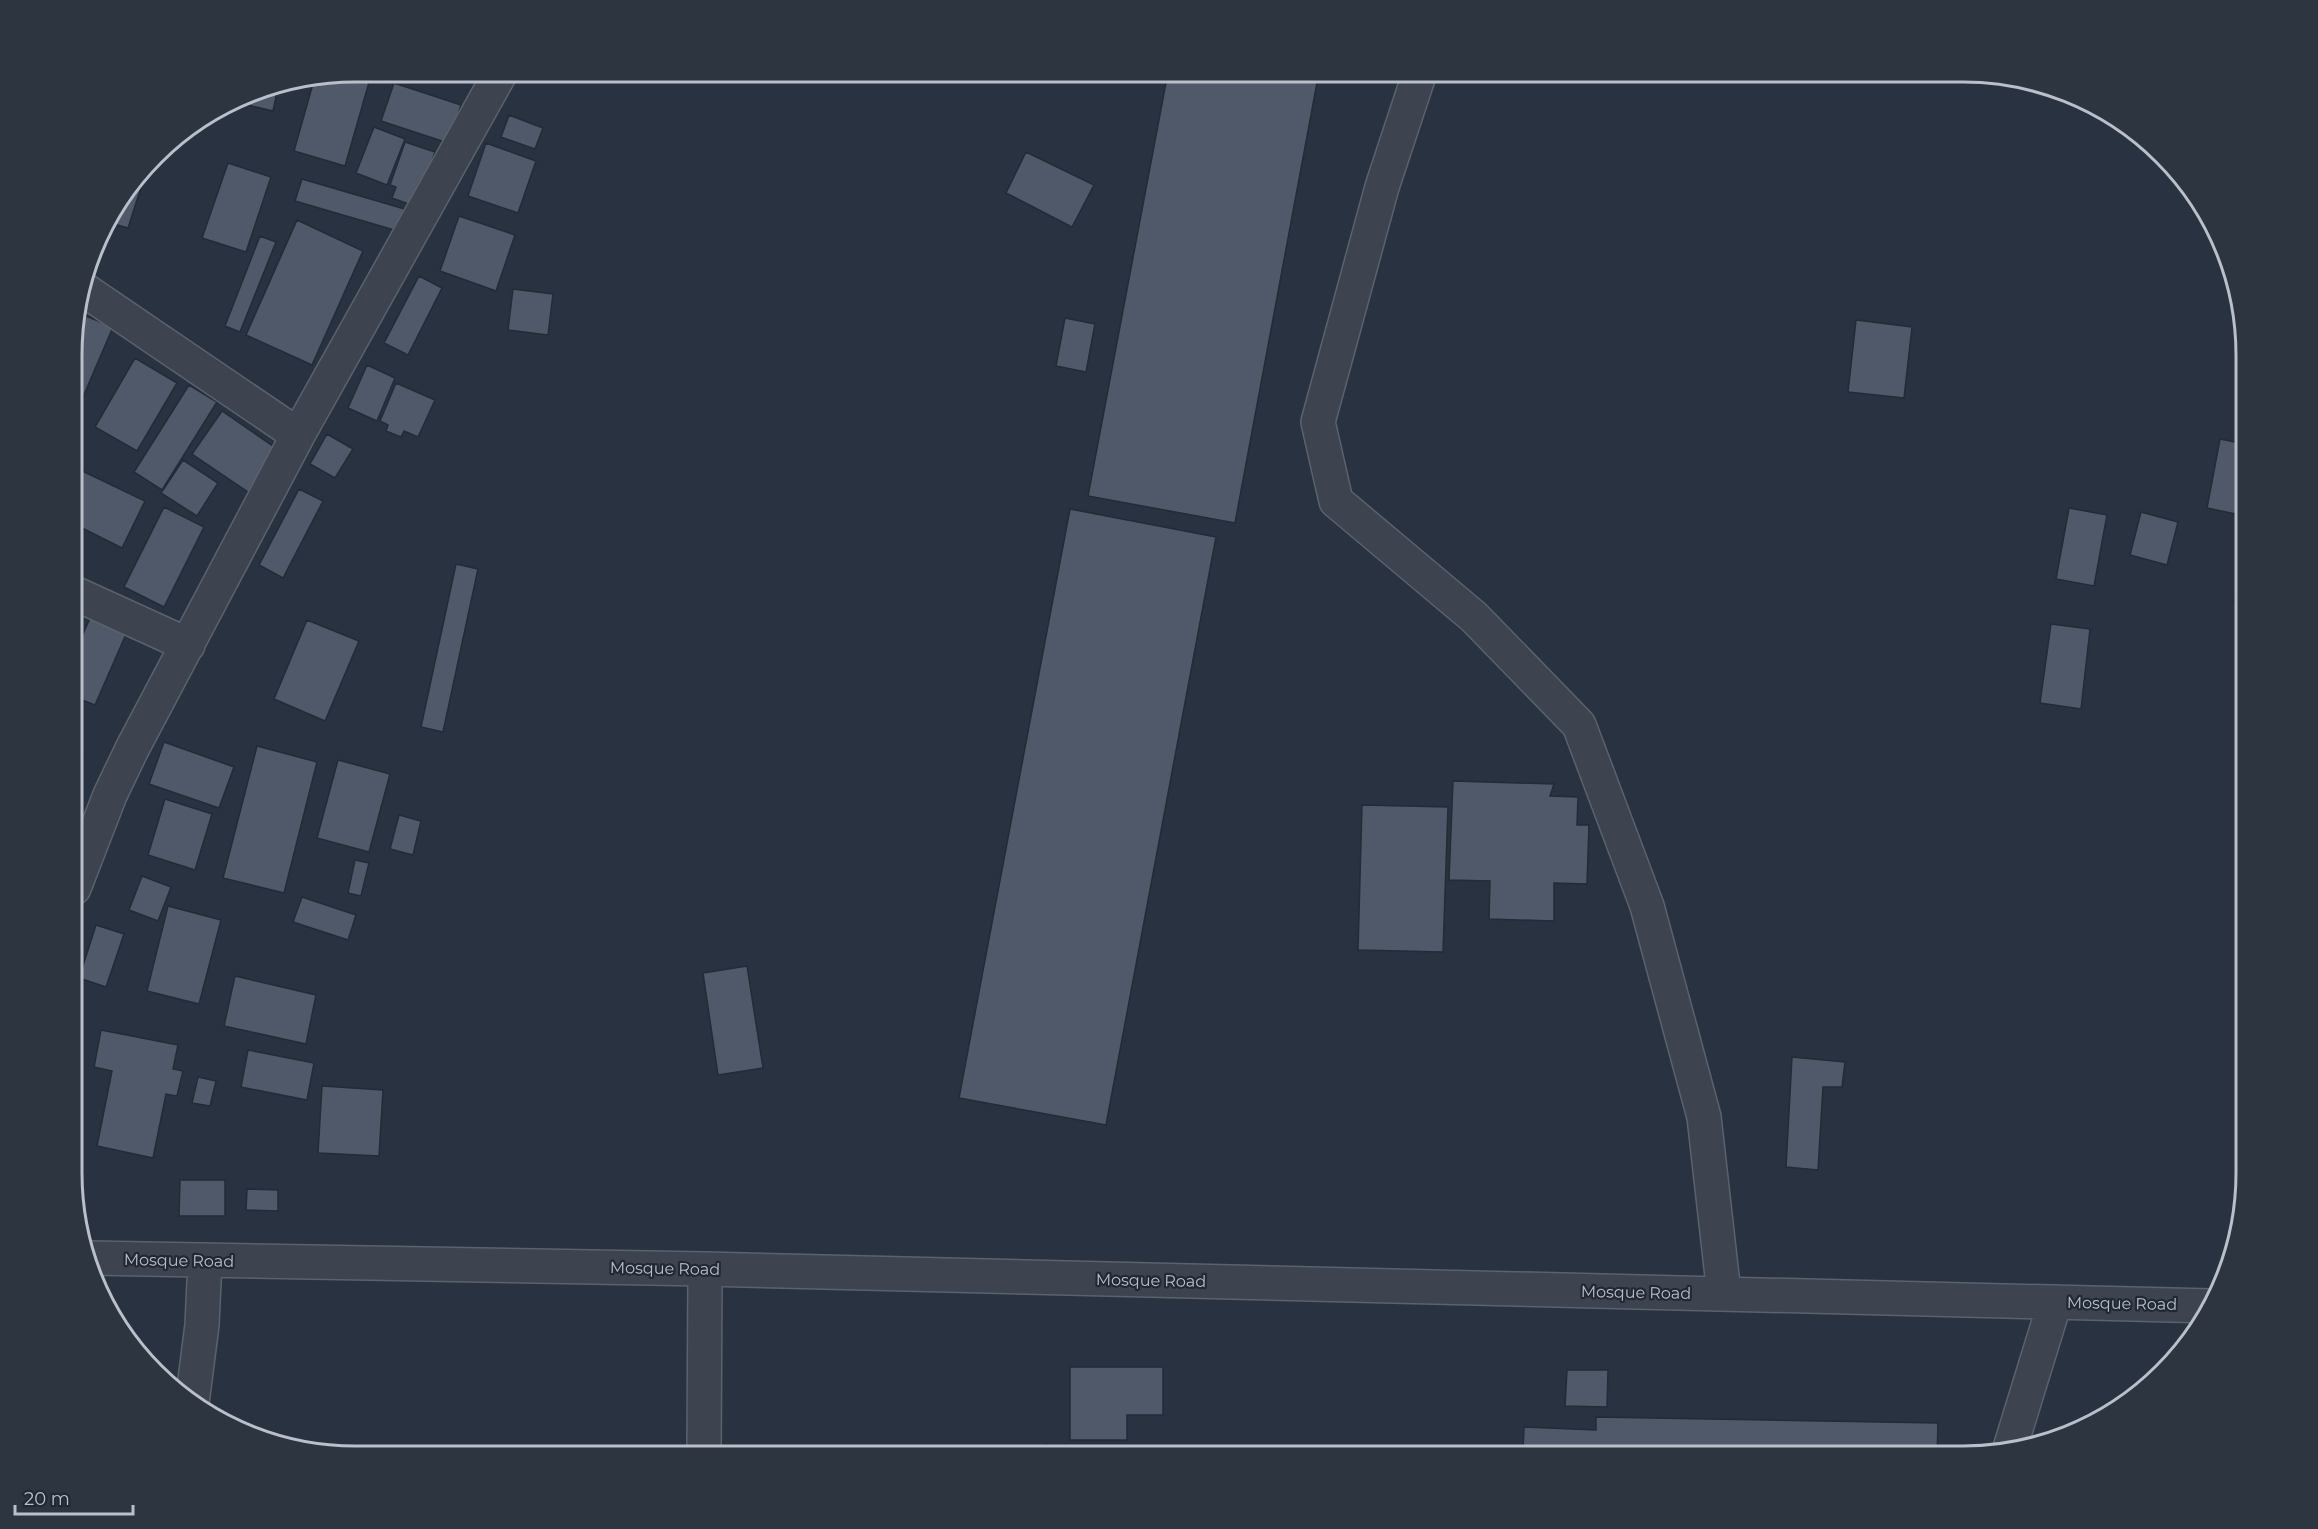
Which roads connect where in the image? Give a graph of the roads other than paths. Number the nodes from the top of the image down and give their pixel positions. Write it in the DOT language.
graph roads {
  1 [pos="489,82"];
  2 [pos="1417,82"];
  3 [pos="90,294"];
  4 [pos="298,435"];
  5 [pos="82,597"];
  6 [pos="188,645"];
  7 [pos="82,868"];
  8 [pos="96,1258"];
  9 [pos="205,1260"];
  10 [pos="705,1269"];
  11 [pos="1724,1294"];
  12 [pos="2055,1302"];
  13 [pos="2201,1306"];
  14 [pos="193,1393"];
  15 [pos="2012,1442"];
  16 [pos="704,1446"];
  1 -- 4 [label="street"];
  2 -- 11 [label="street"];
  3 -- 4 [label="street"];
  4 -- 6 [label="street"];
  5 -- 6 [label="street"];
  6 -- 7 [label="street"];
  8 -- 9 [label="street, Mosque Road"];
  9 -- 10 [label="street, Mosque Road"];
  9 -- 14 [label="street"];
  10 -- 11 [label="street, Mosque Road"];
  10 -- 16 [label="street"];
  11 -- 12 [label="street, Mosque Road"];
  12 -- 13 [label="street, Mosque Road"];
  12 -- 15 [label="street"];
}
